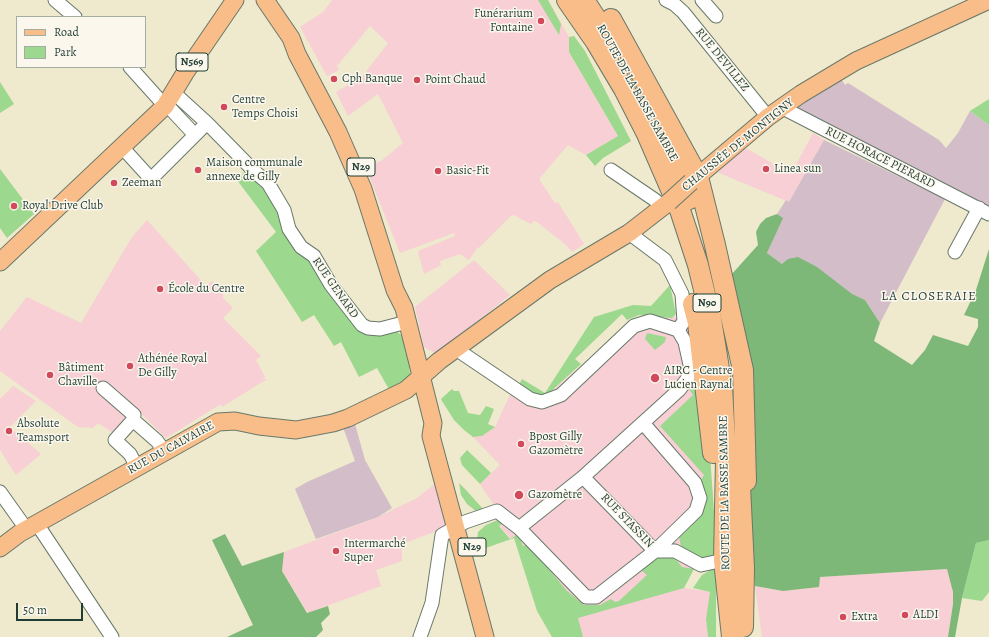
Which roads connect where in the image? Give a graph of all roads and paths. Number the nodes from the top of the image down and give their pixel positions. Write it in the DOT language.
graph roads {
  1 [pos="56,0"];
  2 [pos="235,0"];
  3 [pos="265,0"];
  4 [pos="553,0"];
  5 [pos="567,0"];
  6 [pos="584,0"];
  7 [pos="599,0"];
  8 [pos="702,0"];
  9 [pos="989,0"];
  10 [pos="673,1"];
  11 [pos="74,16"];
  12 [pos="716,16"];
  13 [pos="131,68"];
  14 [pos="168,101"];
  15 [pos="782,107"];
  16 [pos="768,117"];
  17 [pos="207,123"];
  18 [pos="195,135"];
  19 [pos="121,146"];
  20 [pos="611,170"];
  21 [pos="695,180"];
  22 [pos="665,205"];
  23 [pos="984,211"];
  24 [pos="629,233"];
  25 [pos="955,252"];
  26 [pos="0,262"];
  27 [pos="406,315"];
  28 [pos="678,330"];
  29 [pos="456,349"];
  30 [pos="422,378"];
  31 [pos="103,388"];
  32 [pos="133,420"];
  33 [pos="643,423"];
  34 [pos="164,452"];
  35 [pos="137,467"];
  36 [pos="584,477"];
  37 [pos="0,492"];
  38 [pos="460,524"];
  39 [pos="32,527"];
  40 [pos="519,528"];
  41 [pos="742,531"];
  42 [pos="0,548"];
  43 [pos="655,551"];
  44 [pos="725,551"];
  45 [pos="744,568"];
  46 [pos="730,607"];
  47 [pos="112,637"];
  48 [pos="420,637"];
  49 [pos="485,637"];
  50 [pos="496,637"];
  51 [pos="723,637"];
  52 [pos="732,637"];
  53 [pos="744,637"];
  54 [pos="755,637"];
  1 -- 11 [label="street"];
  2 -- 14 [label="main road, N569"];
  3 -- 27 [label="main road, N29"];
  4 -- 22 [label="highway"];
  5 -- 44 [label="highway, ROUTE DE LA BASSE SAMBRE / N90"];
  6 -- 41 [label="highway, ROUTE DE LA BASSE SAMBRE / N90"];
  7 -- 21 [label="highway"];
  8 -- 12 [label="street"];
  9 -- 15 [label="main road, CHAUSSÉE DE MONTIGNY"];
  10 -- 16 [label="street, RUE DEVILLEZ"];
  13 -- 14 [label="street"];
  14 -- 17 [label="street, RUE GENARD"];
  14 -- 18 [label="street"];
  14 -- 19 [label="main road, N569"];
  15 -- 16 [label="main road, CHAUSSÉE DE MONTIGNY"];
  15 -- 23 [label="street, RUE HORACE PIERARD"];
  16 -- 21 [label="main road, CHAUSSÉE DE MONTIGNY"];
  17 -- 18 [label="street"];
  17 -- 27 [label="street, RUE GENARD"];
  18 -- 19 [label="street"];
  19 -- 26 [label="main road, N569"];
  20 -- 22 [label="street"];
  21 -- 22 [label="main road, CHAUSSÉE DE MONTIGNY, bridge"];
  21 -- 41 [label="highway"];
  22 -- 24 [label="main road, CHAUSSÉE DE MONTIGNY"];
  22 -- 44 [label="highway"];
  23 -- 25 [label="street, RUE HORACE PIERARD"];
  24 -- 28 [label="street"];
  24 -- 29 [label="main road, CHAUSSÉE DE MONTIGNY"];
  27 -- 30 [label="main road, N29"];
  28 -- 29 [label="street"];
  28 -- 33 [label="street"];
  29 -- 30 [label="main road, CHAUSSÉE DE MONTIGNY"];
  30 -- 34 [label="main road, RUE DU CALVAIRE"];
  30 -- 38 [label="main road, N29"];
  31 -- 32 [label="street"];
  32 -- 34 [label="street"];
  32 -- 35 [label="street"];
  33 -- 36 [label="street"];
  33 -- 43 [label="street, RUE STASSIN"];
  34 -- 35 [label="main road, RUE DU CALVAIRE"];
  35 -- 39 [label="main road, RUE DU CALVAIRE"];
  36 -- 40 [label="street"];
  36 -- 43 [label="street, RUE STASSIN"];
  37 -- 39 [label="street"];
  38 -- 40 [label="street"];
  38 -- 48 [label="street"];
  38 -- 49 [label="main road, N29"];
  38 -- 50 [label="main road, N29"];
  39 -- 42 [label="main road, RUE DU CALVAIRE"];
  39 -- 47 [label="street"];
  40 -- 43 [label="street"];
  41 -- 45 [label="highway, ROUTE DE LA BASSE SAMBRE / N90"];
  43 -- 44 [label="street"];
  44 -- 46 [label="highway, ROUTE DE LA BASSE SAMBRE / N90"];
  45 -- 53 [label="highway, ROUTE DE LA BASSE SAMBRE / N90"];
  45 -- 54 [label="highway"];
  46 -- 51 [label="highway"];
  46 -- 52 [label="highway, ROUTE DE LA BASSE SAMBRE / N90"];
}
